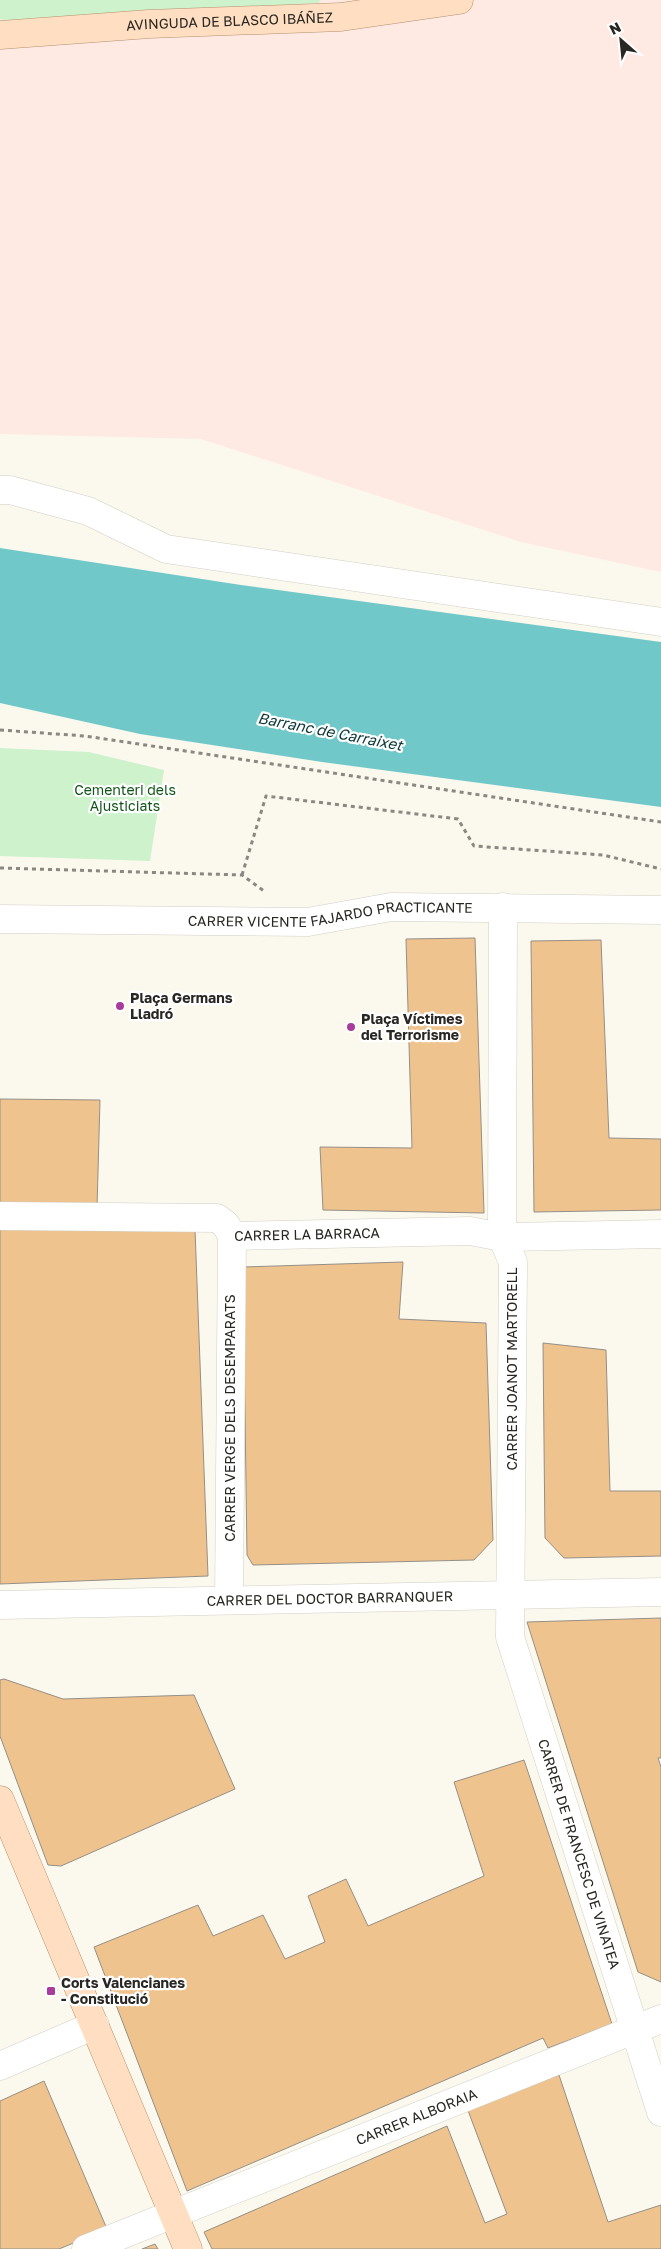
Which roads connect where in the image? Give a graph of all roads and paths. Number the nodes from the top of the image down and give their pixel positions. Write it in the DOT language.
graph roads {
  1 [pos="459,0"];
  2 [pos="392,4"];
  3 [pos="345,9"];
  4 [pos="0,34"];
  5 [pos="0,490"];
  6 [pos="661,622"];
  7 [pos="0,730"];
  8 [pos="661,822"];
  9 [pos="0,868"];
  10 [pos="661,869"];
  11 [pos="242,875"];
  12 [pos="503,907"];
  13 [pos="661,910"];
  14 [pos="0,919"];
  15 [pos="308,922"];
  16 [pos="0,1216"];
  17 [pos="661,1234"];
  18 [pos="232,1236"];
  19 [pos="502,1238"];
  20 [pos="661,1592"];
  21 [pos="510,1594"];
  22 [pos="229,1600"];
  23 [pos="0,1605"];
  24 [pos="0,1800"];
  25 [pos="661,2019"];
  26 [pos="95,2024"];
  27 [pos="634,2029"];
  28 [pos="0,2066"];
  29 [pos="661,2112"];
  30 [pos="172,2213"];
  31 [pos="86,2249"];
  32 [pos="188,2249"];
  1 -- 2 [label="main road, AVINGUDA DE BLASCO IBÁÑEZ"];
  2 -- 3 [label="main road, AVINGUDA DE BLASCO IBÁÑEZ"];
  3 -- 4 [label="main road, AVINGUDA DE BLASCO IBÁÑEZ"];
  5 -- 6 [label="street"];
  7 -- 8 [label="path"];
  9 -- 11 [label="path"];
  10 -- 11 [label="path"];
  11 -- 15 [label="path"];
  12 -- 13 [label="street, CARRER VICENTE FAJARDO PRACTICANTE"];
  12 -- 15 [label="street, CARRER VICENTE FAJARDO PRACTICANTE"];
  12 -- 19 [label="street, CARRER JOANOT MARTORELL"];
  14 -- 15 [label="street, CARRER VICENTE FAJARDO PRACTICANTE"];
  16 -- 18 [label="street, CARRER LA BARRACA"];
  17 -- 19 [label="street, CARRER LA BARRACA"];
  18 -- 19 [label="street, CARRER LA BARRACA"];
  18 -- 22 [label="street, CARRER VERGE DELS DESEMPARATS"];
  19 -- 21 [label="street, CARRER JOANOT MARTORELL"];
  20 -- 21 [label="street, CARRER DEL DOCTOR BARRANQUER"];
  21 -- 22 [label="street, CARRER DEL DOCTOR BARRANQUER"];
  21 -- 27 [label="street, CARRER DE FRANCESC DE VINATEA"];
  22 -- 23 [label="street, CARRER DEL DOCTOR BARRANQUER"];
  24 -- 26 [label="main road"];
  25 -- 27 [label="street, CARRER ALBORAIA"];
  26 -- 28 [label="street"];
  26 -- 30 [label="main road"];
  27 -- 29 [label="street, CARRER DE FRANCESC DE VINATEA"];
  27 -- 30 [label="street, CARRER ALBORAIA"];
  30 -- 31 [label="street, CARRER ALBORAIA"];
  30 -- 32 [label="main road"];
}
